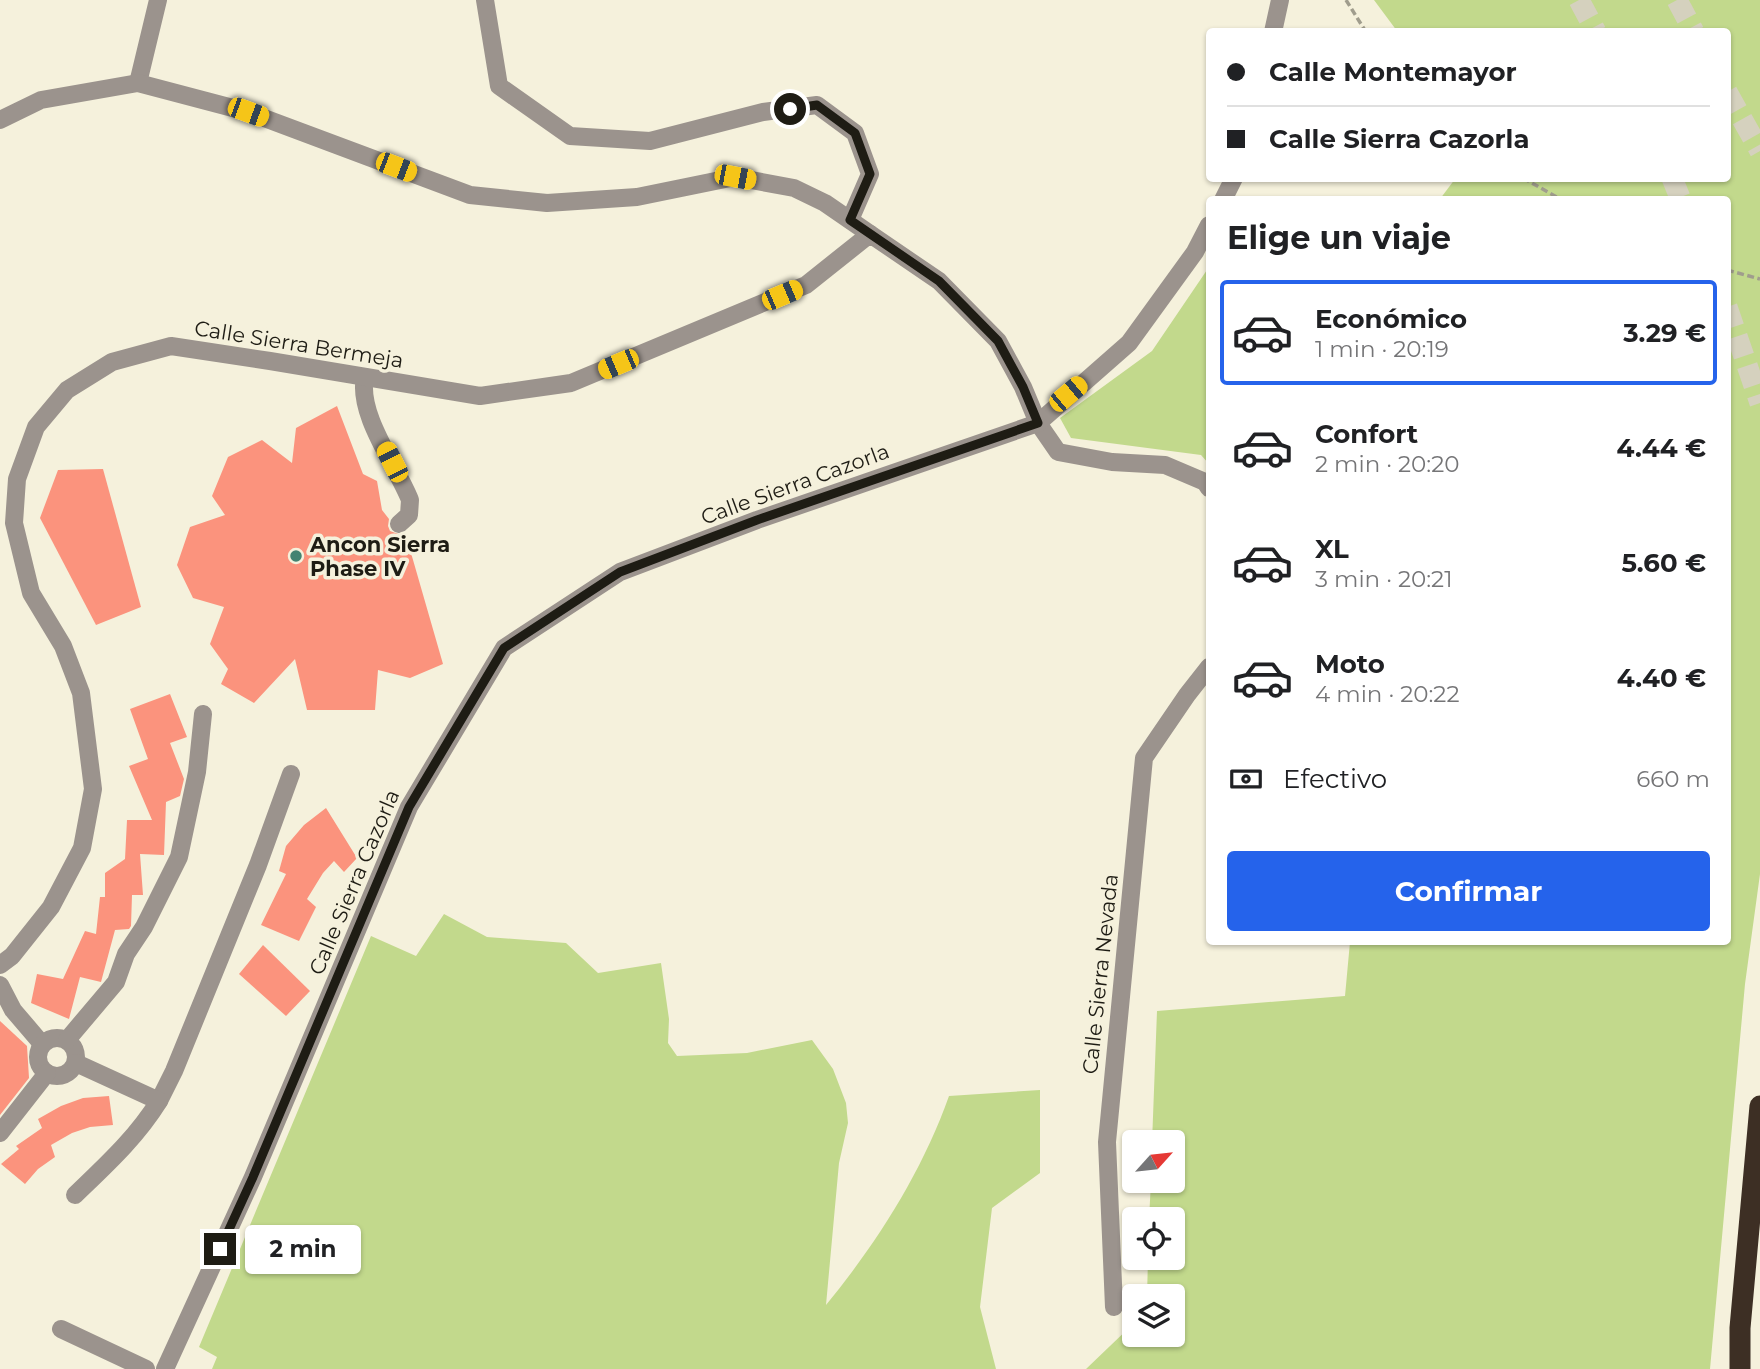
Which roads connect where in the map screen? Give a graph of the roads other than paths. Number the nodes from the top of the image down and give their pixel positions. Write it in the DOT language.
graph roads {
  1 [pos="158,0"];
  2 [pos="485,0"];
  3 [pos="1280,0"];
  4 [pos="1274,28"];
  5 [pos="138,83"];
  6 [pos="0,120"];
  7 [pos="850,220"];
  8 [pos="1206,231"];
  9 [pos="870,234"];
  10 [pos="365,377"];
  11 [pos="1038,423"];
  12 [pos="1206,484"];
  13 [pos="398,524"];
  14 [pos="1206,671"];
  15 [pos="202,715"];
  16 [pos="291,774"];
  17 [pos="0,965"];
  18 [pos="0,985"];
  19 [pos="67,1040"];
  20 [pos="42,1044"];
  21 [pos="76,1063"];
  22 [pos="47,1073"];
  23 [pos="159,1101"];
  24 [pos="1760,1106"];
  25 [pos="0,1133"];
  26 [pos="75,1195"];
  27 [pos="1114,1307"];
  28 [pos="61,1329"];
  29 [pos="146,1369"];
  30 [pos="165,1369"];
  31 [pos="1740,1369"];
  1 -- 5 [label="street"];
  2 -- 7 [label="street"];
  3 -- 4 [label="street"];
  5 -- 6 [label="street"];
  5 -- 7 [label="street"];
  7 -- 9 [label="street"];
  8 -- 11 [label="street"];
  9 -- 10 [label="street, Calle Sierra Bermeja"];
  9 -- 11 [label="street"];
  10 -- 13 [label="street"];
  10 -- 17 [label="street, Calle Sierra Bermeja"];
  11 -- 12 [label="street"];
  11 -- 30 [label="street, Calle Sierra Cazorla"];
  14 -- 27 [label="street, Calle Sierra Nevada"];
  15 -- 19 [label="street"];
  16 -- 23 [label="street"];
  18 -- 20 [label="street"];
  19 -- 20 [label="street"];
  19 -- 21 [label="street"];
  20 -- 22 [label="street"];
  21 -- 22 [label="street"];
  21 -- 23 [label="street"];
  22 -- 25 [label="street"];
  23 -- 26 [label="street"];
  24 -- 31 [label="highway"];
  28 -- 29 [label="street"];
}
